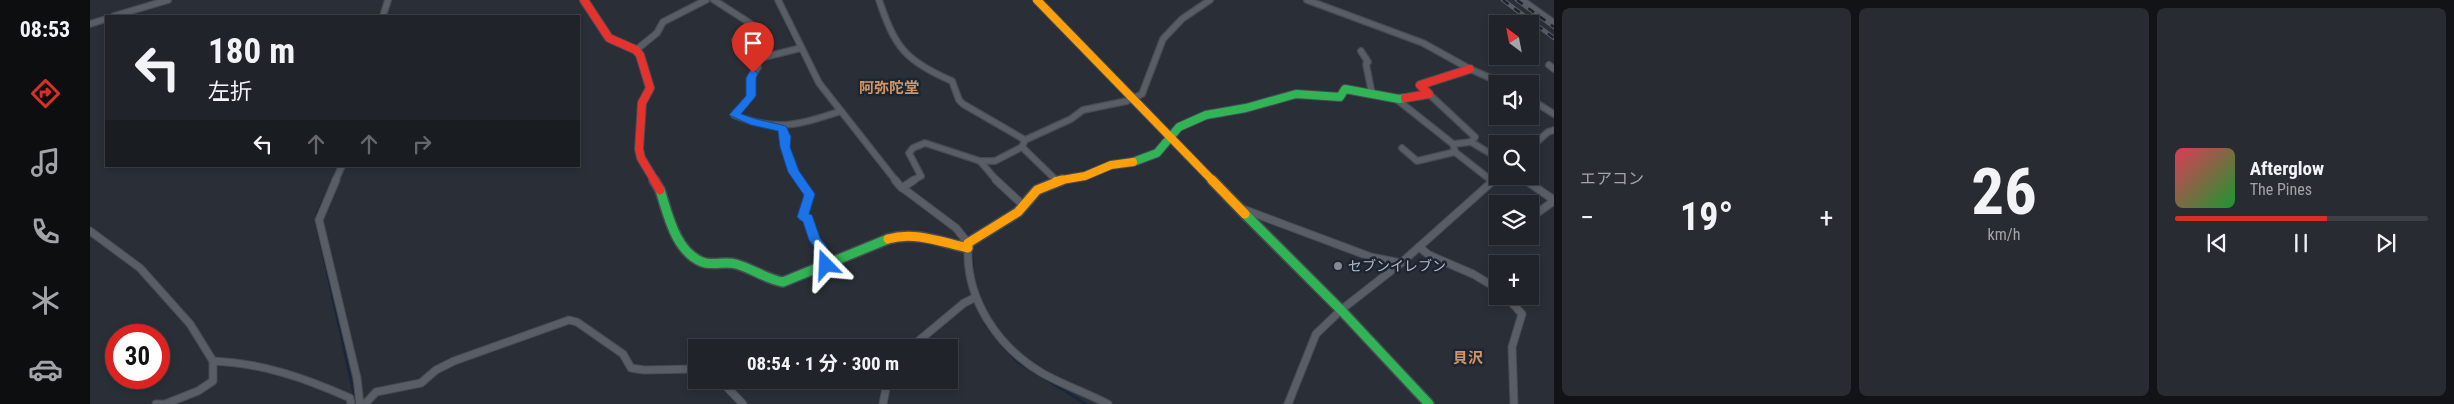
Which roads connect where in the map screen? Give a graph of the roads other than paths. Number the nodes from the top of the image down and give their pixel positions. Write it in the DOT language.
graph roads {
  1 [pos="168,0"];
  2 [pos="388,0"];
  3 [pos="584,0"];
  4 [pos="706,0"];
  5 [pos="714,0"];
  6 [pos="778,0"];
  7 [pos="879,0"];
  8 [pos="1037,0"];
  9 [pos="1210,0"];
  10 [pos="1307,0"];
  11 [pos="1522,0"];
  12 [pos="117,15"];
  13 [pos="383,15"];
  14 [pos="105,19"];
  15 [pos="1554,23"];
  16 [pos="90,24"];
  17 [pos="801,48"];
  18 [pos="636,50"];
  19 [pos="1361,51"];
  20 [pos="752,60"];
  21 [pos="1470,69"];
  22 [pos="1489,77"];
  23 [pos="1372,94"];
  24 [pos="1429,94"];
  25 [pos="1395,98"];
  26 [pos="1133,99"];
  27 [pos="1539,104"];
  28 [pos="841,111"];
  29 [pos="1554,114"];
  30 [pos="783,128"];
  31 [pos="1554,130"];
  32 [pos="1170,136"];
  33 [pos="1025,140"];
  34 [pos="1539,140"];
  35 [pos="1472,142"];
  36 [pos="1453,144"];
  37 [pos="1022,146"];
  38 [pos="1402,148"];
  39 [pos="1455,152"];
  40 [pos="1489,152"];
  41 [pos="980,161"];
  42 [pos="342,167"];
  43 [pos="1489,180"];
  44 [pos="1057,181"];
  45 [pos="1489,185"];
  46 [pos="1532,185"];
  47 [pos="902,188"];
  48 [pos="1554,201"];
  49 [pos="1024,205"];
  50 [pos="1239,207"];
  51 [pos="1539,212"];
  52 [pos="90,232"];
  53 [pos="968,246"];
  54 [pos="1419,248"];
  55 [pos="1401,263"];
  56 [pos="826,265"];
  57 [pos="1489,284"];
  58 [pos="974,298"];
  59 [pos="1514,305"];
  60 [pos="1341,310"];
  61 [pos="921,339"];
  62 [pos="213,361"];
  63 [pos="688,369"];
  64 [pos="729,389"];
  65 [pos="886,389"];
  66 [pos="156,404"];
  67 [pos="163,404"];
  68 [pos="351,404"];
  69 [pos="360,404"];
  70 [pos="365,404"];
  71 [pos="743,404"];
  72 [pos="882,404"];
  73 [pos="1108,404"];
  74 [pos="1288,404"];
  75 [pos="1429,404"];
  76 [pos="1514,404"];
  1 -- 12 [label="street"];
  2 -- 13 [label="street"];
  3 -- 18 [label="street"];
  4 -- 18 [label="street"];
  5 -- 20 [label="street"];
  6 -- 17 [label="street"];
  7 -- 33 [label="street"];
  8 -- 26 [label="street"];
  9 -- 26 [label="street"];
  10 -- 21 [label="street"];
  11 -- 15 [label="street"];
  14 -- 16 [label="street"];
  17 -- 20 [label="street"];
  17 -- 28 [label="street"];
  18 -- 56 [label="street"];
  19 -- 23 [label="street"];
  20 -- 30 [label="street"];
  21 -- 22 [label="street"];
  21 -- 24 [label="street"];
  23 -- 25 [label="street"];
  23 -- 32 [label="street"];
  24 -- 25 [label="street"];
  24 -- 35 [label="street"];
  25 -- 36 [label="street"];
  26 -- 32 [label="street"];
  26 -- 33 [label="street"];
  27 -- 29 [label="street"];
  28 -- 30 [label="street"];
  28 -- 47 [label="street"];
  30 -- 56 [label="street"];
  31 -- 34 [label="street"];
  32 -- 44 [label="street"];
  32 -- 50 [label="street"];
  33 -- 37 [label="street"];
  35 -- 36 [label="street"];
  35 -- 40 [label="street"];
  36 -- 39 [label="street"];
  37 -- 41 [label="street"];
  37 -- 44 [label="street"];
  38 -- 39 [label="street"];
  39 -- 43 [label="street"];
  41 -- 47 [label="street"];
  41 -- 49 [label="street"];
  42 -- 69 [label="street"];
  44 -- 49 [label="street"];
  45 -- 54 [label="street"];
  46 -- 48 [label="street"];
  47 -- 53 [label="street"];
  48 -- 51 [label="street"];
  49 -- 53 [label="street"];
  50 -- 55 [label="street"];
  50 -- 60 [label="street"];
  52 -- 62 [label="street"];
  53 -- 56 [label="street"];
  53 -- 58 [label="street"];
  54 -- 55 [label="street"];
  54 -- 57 [label="street"];
  55 -- 60 [label="street"];
  58 -- 61 [label="street"];
  58 -- 73 [label="street"];
  59 -- 76 [label="street"];
  60 -- 74 [label="street"];
  60 -- 75 [label="street"];
  62 -- 67 [label="street"];
  62 -- 68 [label="street"];
  63 -- 70 [label="street"];
  64 -- 71 [label="street"];
  65 -- 72 [label="street"];
  66 -- 67 [label="street"];
}
